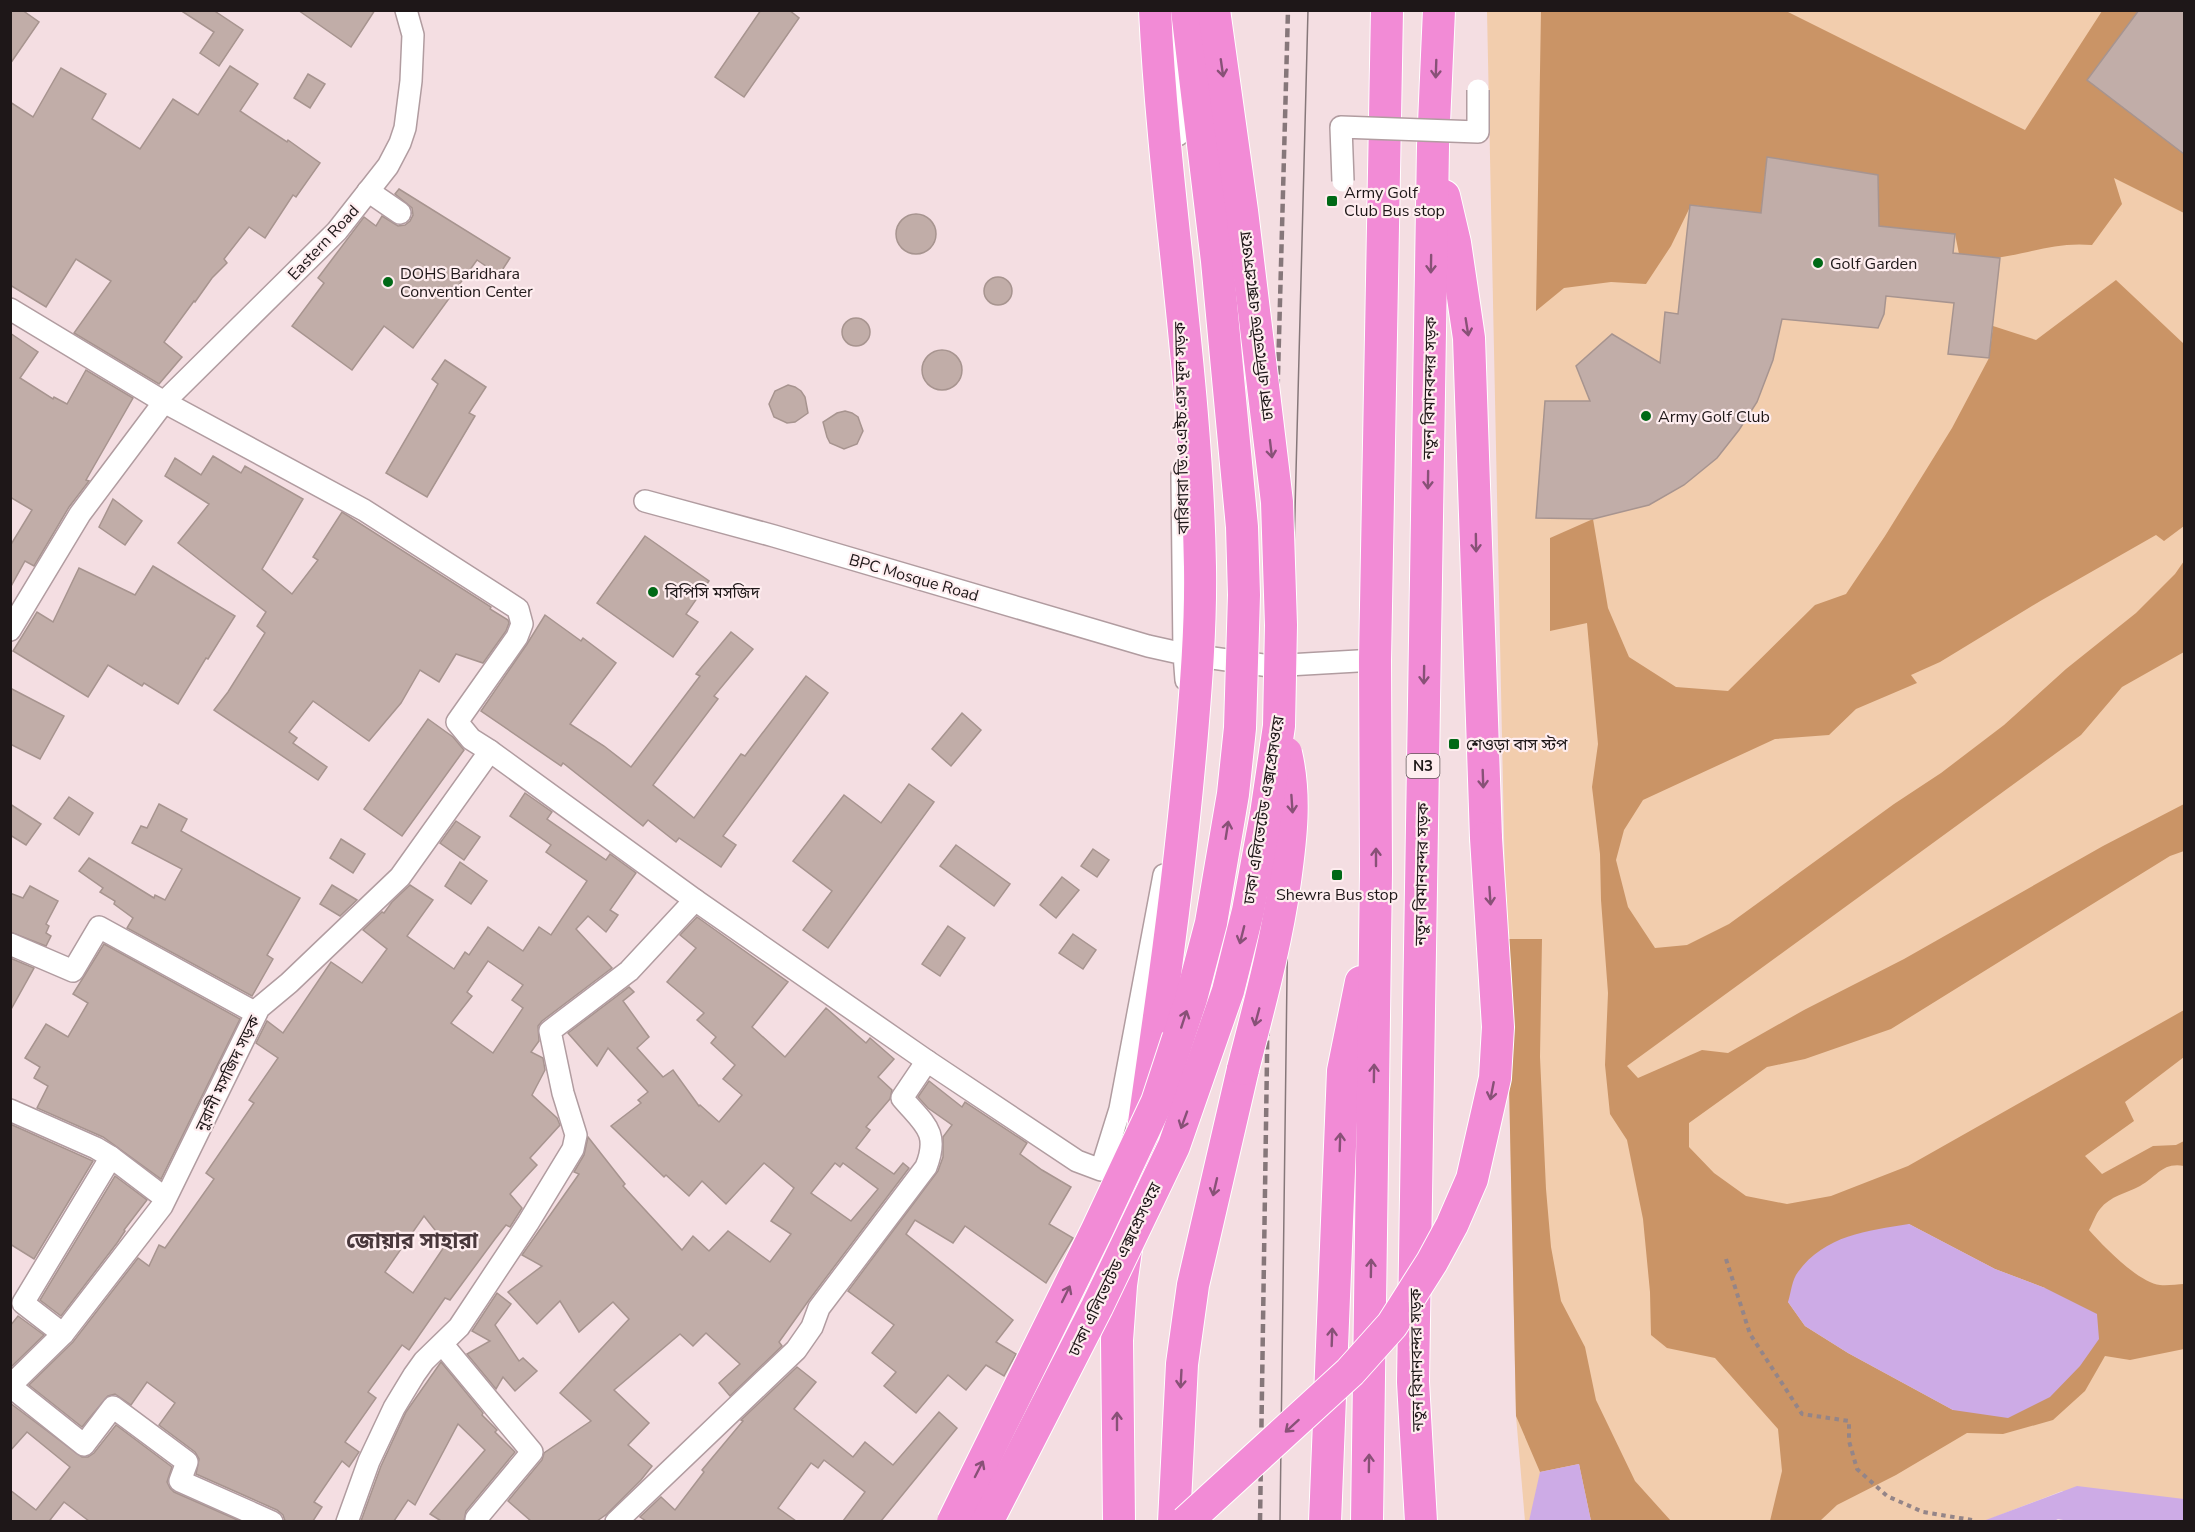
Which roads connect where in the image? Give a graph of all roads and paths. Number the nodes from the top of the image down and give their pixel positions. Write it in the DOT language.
graph roads {
  1 [pos="406,10"];
  2 [pos="1155,10"];
  3 [pos="1172,10"];
  4 [pos="1187,10"];
  5 [pos="1214,10"];
  6 [pos="1387,10"];
  7 [pos="1439,10"];
  8 [pos="1478,90"];
  9 [pos="1433,146"];
  10 [pos="1343,181"];
  11 [pos="368,191"];
  12 [pos="400,213"];
  13 [pos="10,309"];
  14 [pos="164,402"];
  15 [pos="645,501"];
  16 [pos="10,630"];
  17 [pos="1184,654"];
  18 [pos="1376,660"];
  19 [pos="1279,726"];
  20 [pos="490,751"];
  21 [pos="695,900"];
  22 [pos="1376,907"];
  23 [pos="10,944"];
  24 [pos="256,1014"];
  25 [pos="927,1061"];
  26 [pos="10,1110"];
  27 [pos="111,1157"];
  28 [pos="165,1198"];
  29 [pos="1726,1259"];
  30 [pos="63,1334"];
  31 [pos="443,1345"];
  32 [pos="10,1386"];
  33 [pos="1117,1455"];
  34 [pos="1972,1520"];
  35 [pos="272,1521"];
  36 [pos="347,1521"];
  37 [pos="478,1521"];
  38 [pos="616,1521"];
  39 [pos="953,1521"];
  40 [pos="987,1521"];
  41 [pos="1106,1521"];
  42 [pos="1119,1521"];
  43 [pos="1174,1521"];
  44 [pos="1186,1521"];
  45 [pos="1325,1521"];
  46 [pos="1367,1521"];
  47 [pos="1421,1521"];
  1 -- 11 [label="street, Eastern Road"];
  33 -- 2 [label="highway, one-way, bridge"];
  3 -- 17 [label="street, বারিধারা ডি.ও.এইচ.এস মূল সড়ক"];
  39 -- 4 [label="highway, ঢাকা এলিভেটেড এক্সপ্রেসওয়ে, one-way, bridge"];
  5 -- 19 [label="highway, ঢাকা এলিভেটেড এক্সপ্রেসওয়ে, one-way, bridge"];
  6 -- 18 [label="highway"];
  7 -- 9 [label="highway, নতুন বিমানবন্দর সড়ক / N3, one-way"];
  8 -- 10 [label="street, bridge"];
  9 -- 44 [label="highway, one-way, bridge"];
  9 -- 47 [label="highway, নতুন বিমানবন্দর সড়ক / N3, one-way"];
  11 -- 12 [label="street"];
  11 -- 14 [label="street, Eastern Road"];
  13 -- 14 [label="street"];
  14 -- 16 [label="street, Eastern Road"];
  14 -- 20 [label="street"];
  15 -- 17 [label="street, BPC Mosque Road"];
  17 -- 18 [label="street"];
  17 -- 25 [label="street, বারিধারা ডি.ও.এইচ.এস মূল সড়ক"];
  22 -- 18 [label="highway, one-way"];
  19 -- 40 [label="highway, ঢাকা এলিভেটেড এক্সপ্রেসওয়ে, one-way, bridge"];
  19 -- 43 [label="highway, one-way, bridge"];
  20 -- 21 [label="street"];
  20 -- 24 [label="street, নুরানী মসজিদ সড়ক"];
  21 -- 25 [label="street"];
  21 -- 31 [label="street"];
  45 -- 22 [label="highway, one-way"];
  46 -- 22 [label="highway, one-way"];
  23 -- 24 [label="street"];
  24 -- 28 [label="street, নুরানী মসজিদ সড়ক"];
  25 -- 38 [label="street"];
  26 -- 27 [label="street"];
  27 -- 28 [label="street"];
  27 -- 30 [label="street"];
  28 -- 30 [label="street, নুরানী মসজিদ সড়ক"];
  29 -- 34 [label="path"];
  30 -- 32 [label="street, নুরানী মসজিদ সড়ক"];
  31 -- 36 [label="street"];
  31 -- 37 [label="street"];
  32 -- 35 [label="street"];
  33 -- 41 [label="highway"];
  33 -- 42 [label="highway"];
}
